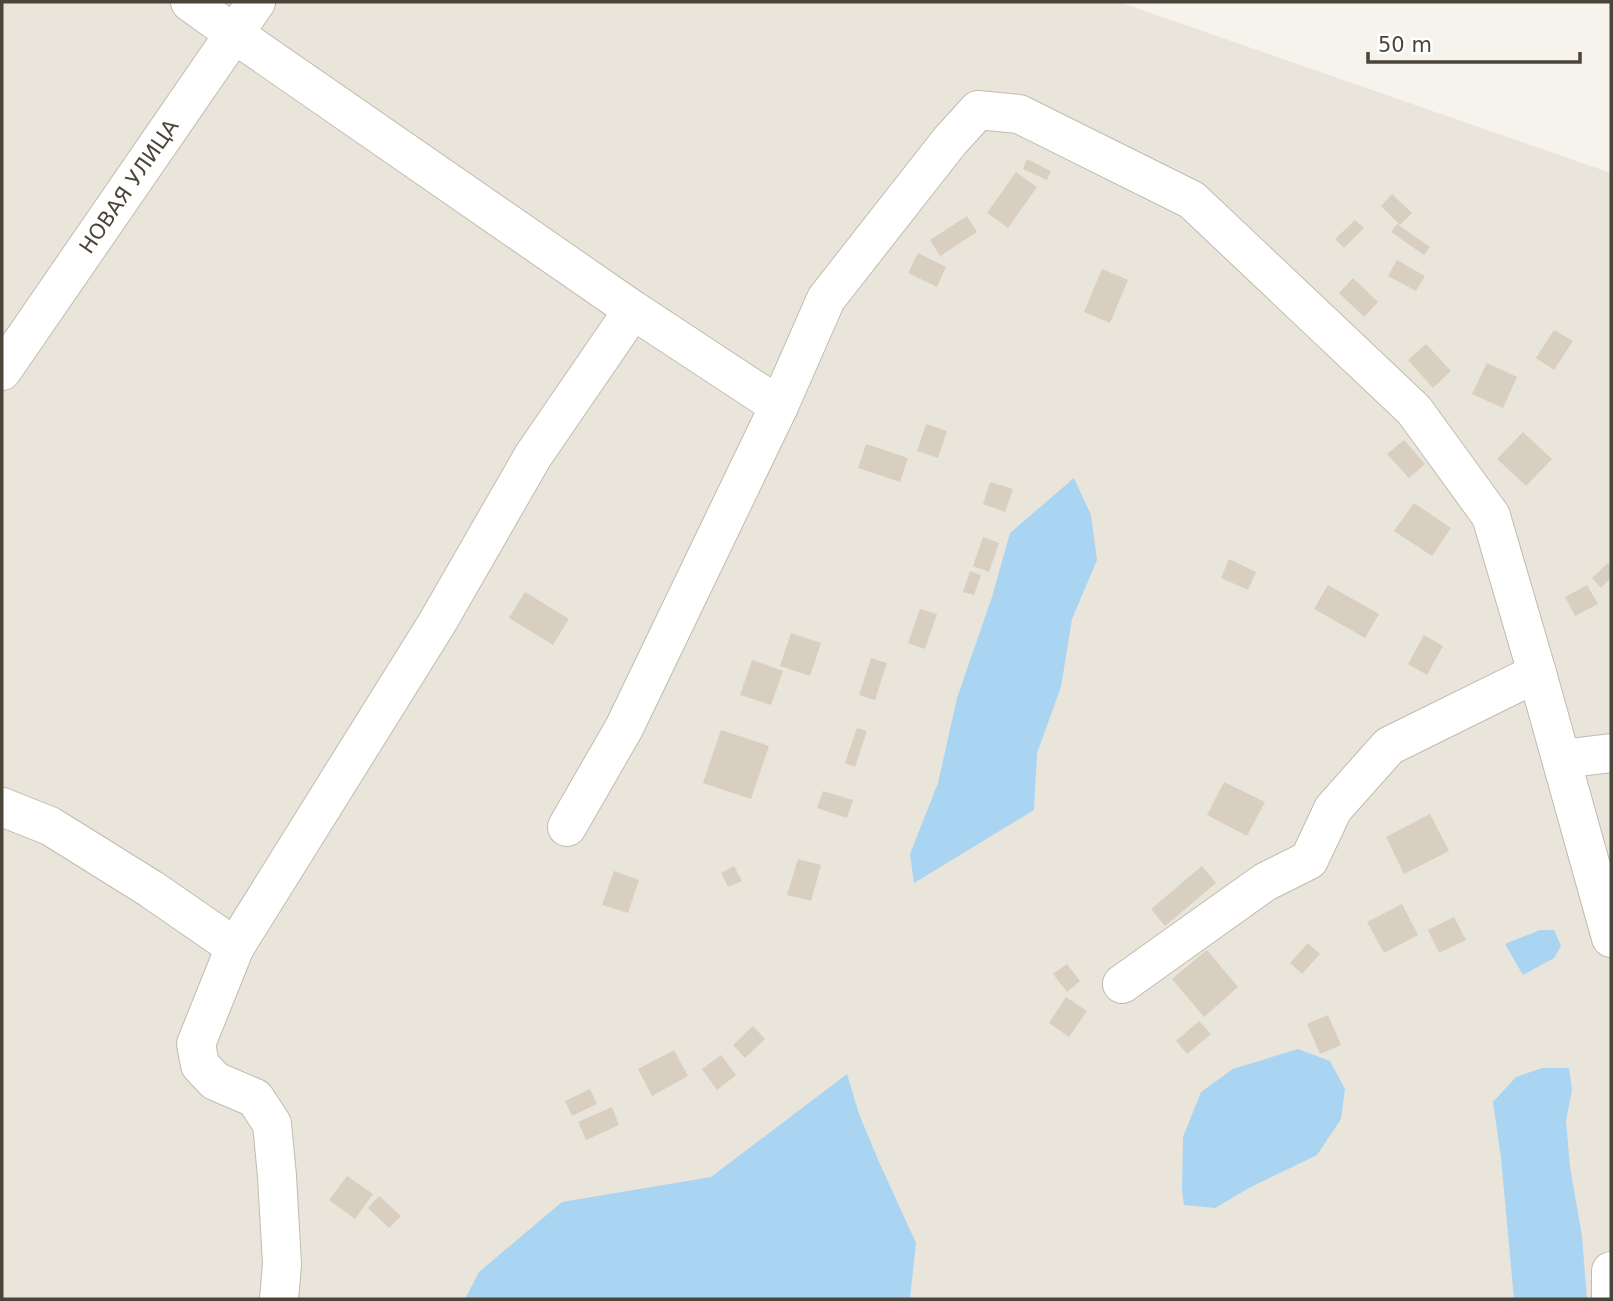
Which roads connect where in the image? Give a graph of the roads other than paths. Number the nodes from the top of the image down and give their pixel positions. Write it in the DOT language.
graph roads {
  1 [pos="190,2"];
  2 [pos="256,2"];
  3 [pos="233,33"];
  4 [pos="633,310"];
  5 [pos="2,371"];
  6 [pos="779,406"];
  7 [pos="1537,673"];
  8 [pos="1611,753"];
  9 [pos="1562,759"];
  10 [pos="2,807"];
  11 [pos="567,827"];
  12 [pos="1611,937"];
  13 [pos="235,947"];
  14 [pos="1122,984"];
  15 [pos="1611,1271"];
  16 [pos="279,1299"];
  17 [pos="1611,1299"];
  1 -- 3 [label="street"];
  2 -- 3 [label="street, НОВАЯ УЛИЦА"];
  3 -- 4 [label="street"];
  3 -- 5 [label="street, НОВАЯ УЛИЦА"];
  4 -- 6 [label="street"];
  4 -- 13 [label="street"];
  6 -- 7 [label="street"];
  6 -- 11 [label="street"];
  7 -- 9 [label="street"];
  7 -- 14 [label="street"];
  8 -- 9 [label="street"];
  9 -- 12 [label="street"];
  10 -- 13 [label="street"];
  13 -- 16 [label="street"];
  15 -- 17 [label="street"];
}
